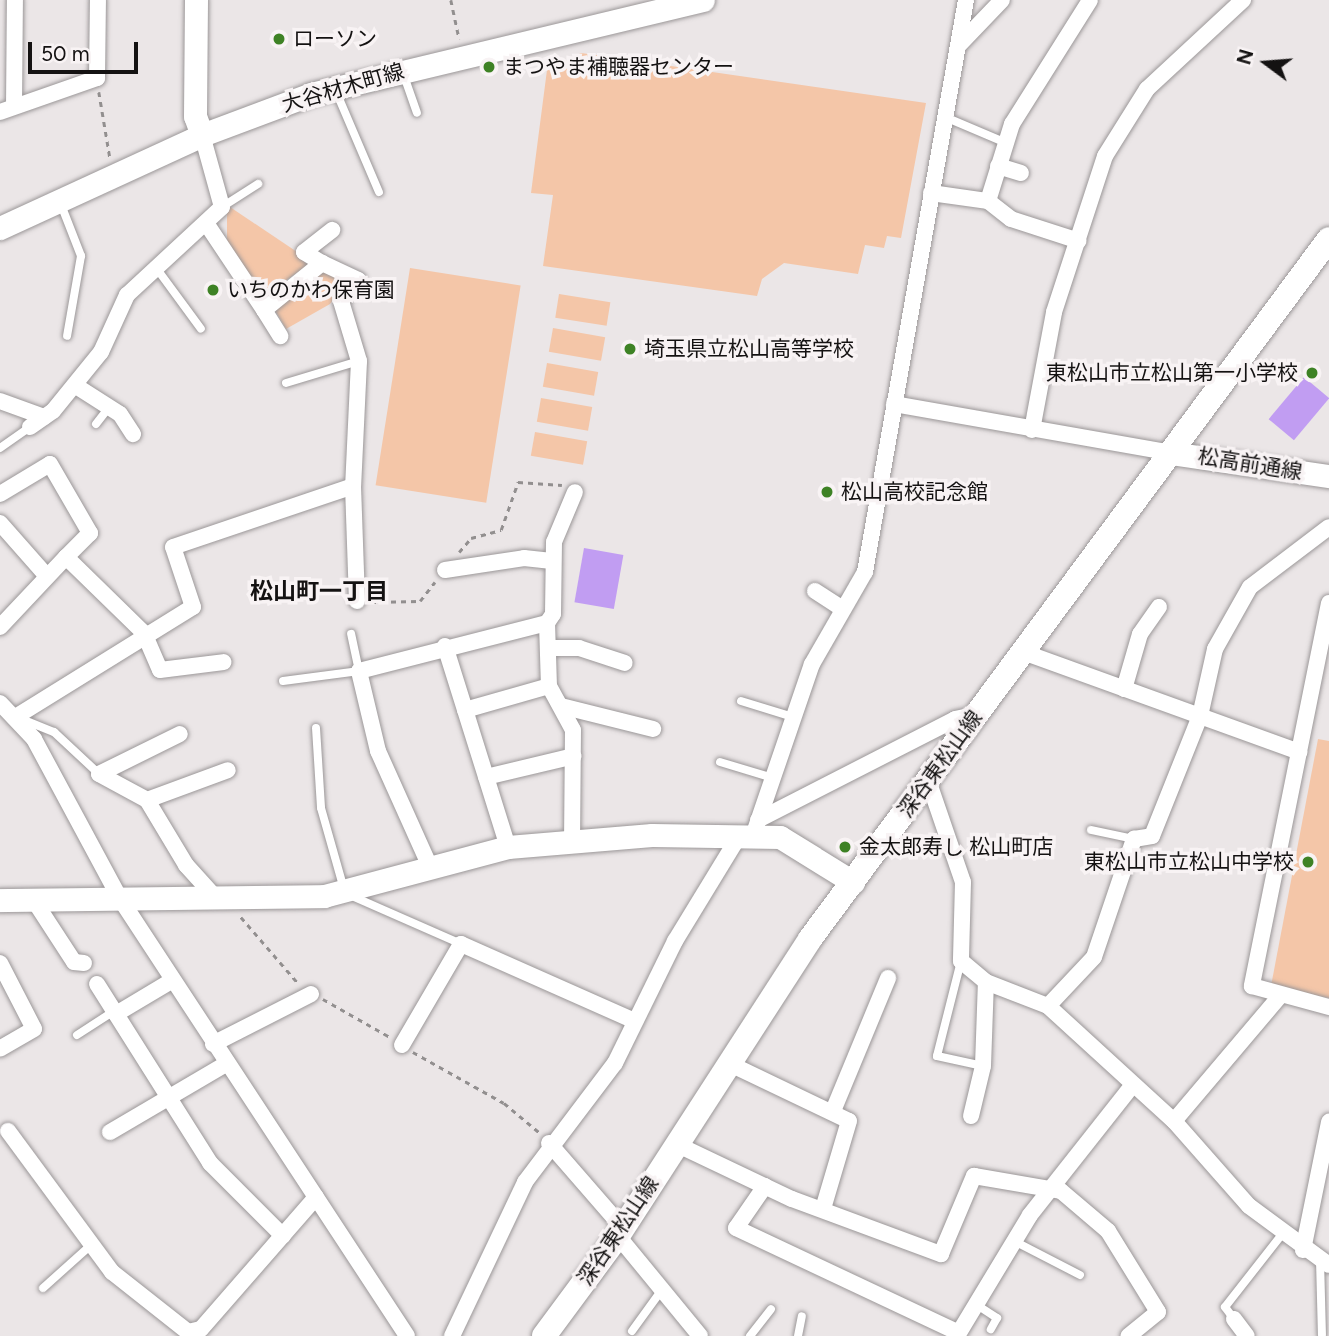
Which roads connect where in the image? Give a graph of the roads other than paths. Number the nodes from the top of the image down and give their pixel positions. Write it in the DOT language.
graph roads {
  1 [pos="15,0"];
  2 [pos="97,0"];
  3 [pos="196,0"];
  4 [pos="703,0"];
  5 [pos="966,0"];
  6 [pos="1002,0"];
  7 [pos="1090,0"];
  8 [pos="1243,0"];
  9 [pos="959,45"];
  10 [pos="402,71"];
  11 [pos="334,88"];
  12 [pos="7,109"];
  13 [pos="418,113"];
  14 [pos="946,117"];
  15 [pos="202,135"];
  16 [pos="1004,142"];
  17 [pos="998,166"];
  18 [pos="1021,173"];
  19 [pos="258,184"];
  20 [pos="379,192"];
  21 [pos="931,193"];
  22 [pos="988,201"];
  23 [pos="60,202"];
  24 [pos="222,207"];
  25 [pos="206,223"];
  26 [pos="0,228"];
  27 [pos="332,230"];
  28 [pos="1329,239"];
  29 [pos="1079,241"];
  30 [pos="322,263"];
  31 [pos="157,269"];
  32 [pos="264,310"];
  33 [pos="201,329"];
  34 [pos="67,336"];
  35 [pos="280,336"];
  36 [pos="359,360"];
  37 [pos="286,383"];
  38 [pos="76,386"];
  39 [pos="0,401"];
  40 [pos="894,404"];
  41 [pos="110,406"];
  42 [pos="44,417"];
  43 [pos="96,424"];
  44 [pos="30,428"];
  45 [pos="1032,430"];
  46 [pos="133,434"];
  47 [pos="0,447"];
  48 [pos="1171,453"];
  49 [pos="1329,476"];
  50 [pos="353,486"];
  51 [pos="575,492"];
  52 [pos="0,494"];
  53 [pos="0,523"];
  54 [pos="1329,527"];
  55 [pos="66,557"];
  56 [pos="552,561"];
  57 [pos="445,570"];
  58 [pos="45,574"];
  59 [pos="815,591"];
  60 [pos="357,600"];
  61 [pos="1329,603"];
  62 [pos="1158,607"];
  63 [pos="843,609"];
  64 [pos="547,623"];
  65 [pos="0,627"];
  66 [pos="145,633"];
  67 [pos="351,634"];
  68 [pos="445,646"];
  69 [pos="548,648"];
  70 [pos="1023,652"];
  71 [pos="223,662"];
  72 [pos="625,663"];
  73 [pos="359,671"];
  74 [pos="283,681"];
  75 [pos="549,686"];
  76 [pos="1124,689"];
  77 [pos="741,701"];
  78 [pos="0,703"];
  79 [pos="561,706"];
  80 [pos="465,710"];
  81 [pos="974,715"];
  82 [pos="1200,716"];
  83 [pos="18,717"];
  84 [pos="793,717"];
  85 [pos="316,727"];
  86 [pos="653,729"];
  87 [pos="180,734"];
  88 [pos="1300,752"];
  89 [pos="574,756"];
  90 [pos="720,762"];
  91 [pos="228,770"];
  92 [pos="99,774"];
  93 [pos="486,777"];
  94 [pos="773,778"];
  95 [pos="928,780"];
  96 [pos="147,800"];
  97 [pos="1091,830"];
  98 [pos="750,831"];
  99 [pos="572,838"];
  100 [pos="1134,839"];
  101 [pos="508,847"];
  102 [pos="431,869"];
  103 [pos="853,882"];
  104 [pos="345,893"];
  105 [pos="118,898"];
  106 [pos="224,898"];
  107 [pos="33,899"];
  108 [pos="0,900"];
  109 [pos="461,944"];
  110 [pos="961,961"];
  111 [pos="0,963"];
  112 [pos="84,963"];
  113 [pos="888,978"];
  114 [pos="173,980"];
  115 [pos="986,982"];
  116 [pos="97,984"];
  117 [pos="311,994"];
  118 [pos="1279,996"];
  119 [pos="1048,1006"];
  120 [pos="1329,1007"];
  121 [pos="115,1012"];
  122 [pos="635,1021"];
  123 [pos="77,1035"];
  124 [pos="213,1044"];
  125 [pos="1,1045"];
  126 [pos="402,1045"];
  127 [pos="728,1063"];
  128 [pos="226,1064"];
  129 [pos="984,1066"];
  130 [pos="1132,1086"];
  131 [pos="168,1096"];
  132 [pos="833,1111"];
  133 [pos="971,1116"];
  134 [pos="1174,1121"];
  135 [pos="1329,1122"];
  136 [pos="4,1125"];
  137 [pos="110,1132"];
  138 [pos="550,1143"];
  139 [pos="677,1144"];
  140 [pos="765,1186"];
  141 [pos="1051,1187"];
  142 [pos="316,1197"];
  143 [pos="823,1209"];
  144 [pos="620,1232"];
  145 [pos="1283,1233"];
  146 [pos="283,1236"];
  147 [pos="1016,1242"];
  148 [pos="90,1247"];
  149 [pos="1303,1250"];
  150 [pos="1324,1263"];
  151 [pos="1080,1275"];
  152 [pos="43,1288"];
  153 [pos="661,1291"];
  154 [pos="977,1305"];
  155 [pos="771,1308"];
  156 [pos="802,1316"];
  157 [pos="1234,1319"];
  158 [pos="991,1329"];
  159 [pos="632,1331"];
  160 [pos="958,1334"];
  161 [pos="1322,1335"];
  162 [pos="407,1336"];
  163 [pos="452,1336"];
  164 [pos="544,1336"];
  165 [pos="700,1336"];
  166 [pos="750,1336"];
  167 [pos="798,1336"];
  168 [pos="1128,1336"];
  169 [pos="1247,1336"];
  1 -- 12 [label="street"];
  2 -- 12 [label="street"];
  3 -- 15 [label="street"];
  4 -- 10 [label="street, 大谷材木町線"];
  5 -- 9 [label="street"];
  6 -- 9 [label="street"];
  7 -- 16 [label="street"];
  8 -- 29 [label="street"];
  9 -- 14 [label="street"];
  10 -- 11 [label="street, 大谷材木町線"];
  10 -- 13 [label="lane"];
  11 -- 15 [label="street, 大谷材木町線"];
  11 -- 20 [label="lane"];
  14 -- 16 [label="lane"];
  14 -- 21 [label="street"];
  15 -- 23 [label="street, 大谷材木町線"];
  15 -- 24 [label="street"];
  16 -- 17 [label="street"];
  17 -- 18 [label="street"];
  17 -- 22 [label="street"];
  19 -- 24 [label="lane"];
  21 -- 22 [label="street"];
  21 -- 40 [label="street"];
  22 -- 29 [label="street"];
  23 -- 26 [label="street, 大谷材木町線"];
  23 -- 34 [label="lane"];
  24 -- 25 [label="street"];
  25 -- 31 [label="street"];
  25 -- 32 [label="street"];
  27 -- 30 [label="street"];
  28 -- 48 [label="main road, 深谷東松山線"];
  29 -- 45 [label="street"];
  30 -- 32 [label="street"];
  30 -- 36 [label="street"];
  31 -- 33 [label="lane"];
  31 -- 38 [label="street"];
  32 -- 35 [label="street"];
  36 -- 37 [label="lane"];
  36 -- 50 [label="street"];
  38 -- 41 [label="street"];
  38 -- 42 [label="street"];
  39 -- 42 [label="street"];
  40 -- 45 [label="street"];
  40 -- 63 [label="street"];
  41 -- 43 [label="lane"];
  41 -- 46 [label="street"];
  42 -- 44 [label="street"];
  44 -- 47 [label="lane"];
  45 -- 48 [label="street"];
  48 -- 49 [label="street, 松高前通線"];
  48 -- 70 [label="main road, 深谷東松山線"];
  50 -- 60 [label="street"];
  50 -- 66 [label="street"];
  51 -- 56 [label="street"];
  52 -- 55 [label="street"];
  53 -- 58 [label="street"];
  54 -- 82 [label="street"];
  55 -- 58 [label="street"];
  55 -- 66 [label="street"];
  56 -- 57 [label="street"];
  56 -- 64 [label="street"];
  58 -- 65 [label="street"];
  59 -- 63 [label="street"];
  61 -- 88 [label="street"];
  62 -- 76 [label="street"];
  63 -- 84 [label="street"];
  64 -- 68 [label="street"];
  64 -- 69 [label="street"];
  66 -- 71 [label="street"];
  66 -- 83 [label="street"];
  67 -- 73 [label="lane"];
  68 -- 73 [label="street"];
  68 -- 80 [label="street"];
  69 -- 72 [label="street"];
  69 -- 75 [label="street"];
  70 -- 76 [label="street"];
  70 -- 81 [label="main road, 深谷東松山線"];
  73 -- 74 [label="lane"];
  73 -- 102 [label="street"];
  75 -- 79 [label="street"];
  75 -- 80 [label="street"];
  76 -- 82 [label="street"];
  77 -- 84 [label="lane"];
  78 -- 83 [label="street"];
  79 -- 86 [label="street"];
  79 -- 89 [label="street"];
  80 -- 93 [label="street"];
  81 -- 95 [label="main road, 深谷東松山線"];
  81 -- 98 [label="street"];
  82 -- 88 [label="street"];
  82 -- 100 [label="street"];
  83 -- 92 [label="lane"];
  83 -- 105 [label="street"];
  84 -- 94 [label="street"];
  85 -- 104 [label="lane"];
  87 -- 92 [label="street"];
  88 -- 118 [label="street"];
  89 -- 93 [label="street"];
  89 -- 99 [label="street"];
  90 -- 94 [label="lane"];
  91 -- 96 [label="street"];
  92 -- 96 [label="street"];
  93 -- 101 [label="street"];
  94 -- 98 [label="street"];
  95 -- 103 [label="main road, 深谷東松山線"];
  95 -- 110 [label="street"];
  96 -- 106 [label="street"];
  97 -- 100 [label="lane"];
  98 -- 99 [label="street"];
  98 -- 103 [label="street"];
  98 -- 122 [label="street"];
  99 -- 101 [label="street"];
  100 -- 119 [label="street"];
  101 -- 102 [label="street"];
  102 -- 104 [label="street"];
  103 -- 127 [label="main road, 深谷東松山線"];
  104 -- 106 [label="street"];
  104 -- 109 [label="lane"];
  105 -- 106 [label="street"];
  105 -- 107 [label="street"];
  105 -- 114 [label="street"];
  107 -- 108 [label="street"];
  107 -- 112 [label="street"];
  109 -- 122 [label="street"];
  109 -- 126 [label="street"];
  110 -- 115 [label="street"];
  110 -- 129 [label="lane"];
  111 -- 125 [label="street"];
  112 -- 116 [label="lane"];
  113 -- 132 [label="street"];
  114 -- 121 [label="street"];
  114 -- 124 [label="street"];
  115 -- 119 [label="street"];
  115 -- 129 [label="street"];
  116 -- 121 [label="street"];
  117 -- 124 [label="street"];
  118 -- 120 [label="street"];
  118 -- 134 [label="street"];
  119 -- 130 [label="street"];
  121 -- 123 [label="lane"];
  121 -- 131 [label="street"];
  122 -- 138 [label="street"];
  124 -- 128 [label="street"];
  127 -- 132 [label="street"];
  127 -- 139 [label="main road, 深谷東松山線"];
  128 -- 131 [label="street"];
  128 -- 142 [label="street"];
  129 -- 133 [label="street"];
  130 -- 134 [label="street"];
  130 -- 141 [label="street"];
  131 -- 137 [label="street"];
  131 -- 146 [label="street"];
  132 -- 143 [label="street"];
  134 -- 145 [label="street"];
  135 -- 149 [label="street"];
  136 -- 148 [label="street"];
  138 -- 144 [label="street"];
  138 -- 163 [label="street"];
  139 -- 140 [label="street"];
  139 -- 144 [label="main road, 深谷東松山線"];
  140 -- 143 [label="street"];
  140 -- 160 [label="street"];
  141 -- 143 [label="street"];
  141 -- 147 [label="street"];
  141 -- 168 [label="street"];
  142 -- 146 [label="street"];
  142 -- 162 [label="street"];
  144 -- 153 [label="street"];
  144 -- 164 [label="main road, 深谷東松山線"];
  145 -- 149 [label="street"];
  145 -- 157 [label="lane"];
  146 -- 148 [label="street"];
  147 -- 151 [label="lane"];
  147 -- 154 [label="street"];
  148 -- 152 [label="lane"];
  149 -- 150 [label="street"];
  150 -- 161 [label="lane"];
  153 -- 159 [label="lane"];
  153 -- 165 [label="street"];
  154 -- 158 [label="lane"];
  154 -- 160 [label="street"];
  155 -- 166 [label="lane"];
  156 -- 167 [label="lane"];
  157 -- 169 [label="street"];
}
